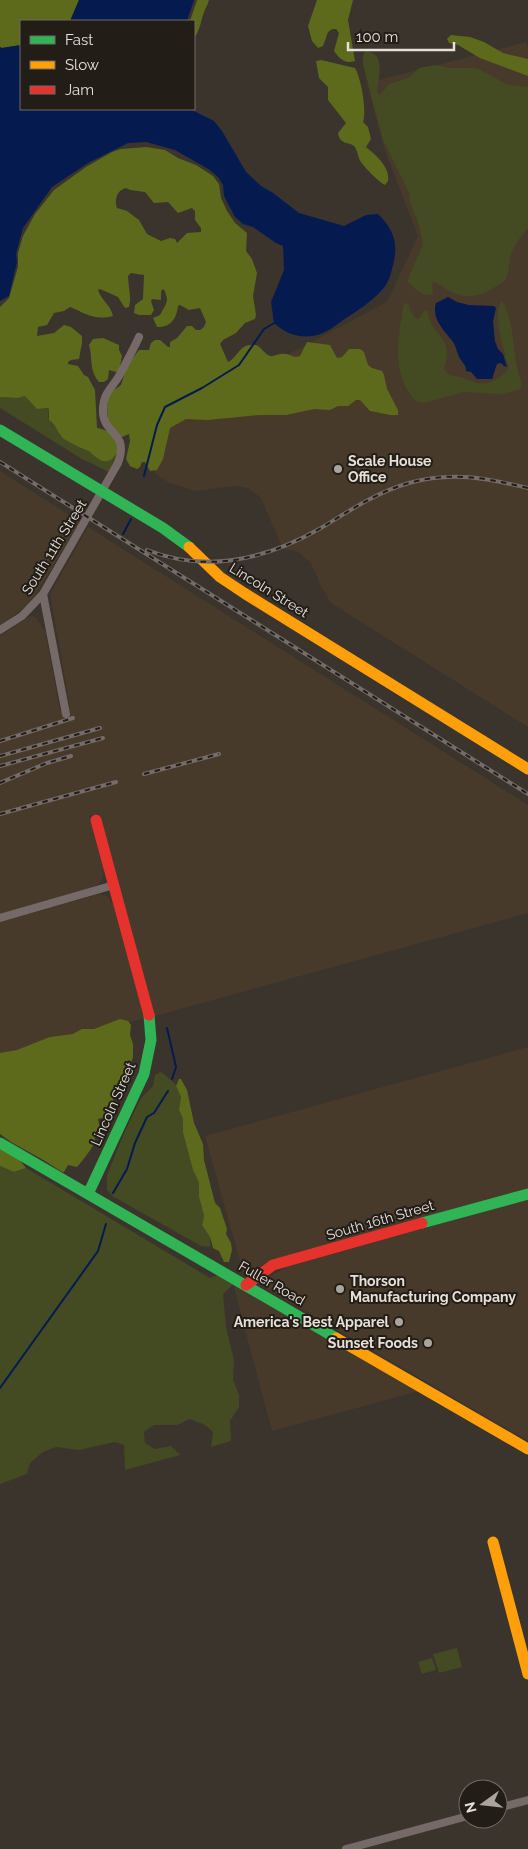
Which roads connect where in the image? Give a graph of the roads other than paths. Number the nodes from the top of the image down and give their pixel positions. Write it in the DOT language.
graph roads {
  1 [pos="139,337"];
  2 [pos="0,430"];
  3 [pos="102,492"];
  4 [pos="43,594"];
  5 [pos="0,630"];
  6 [pos="66,714"];
  7 [pos="528,769"];
  8 [pos="96,820"];
  9 [pos="114,885"];
  10 [pos="0,918"];
  11 [pos="0,1143"];
  12 [pos="88,1194"];
  13 [pos="528,1194"];
  14 [pos="246,1285"];
  15 [pos="528,1449"];
  16 [pos="493,1542"];
  17 [pos="528,1674"];
  18 [pos="528,1800"];
  19 [pos="508,1805"];
  20 [pos="458,1819"];
  21 [pos="346,1849"];
  1 -- 3 [label="street, South 11th Street"];
  2 -- 3 [label="street, Lincoln Street"];
  3 -- 4 [label="street, South 11th Street"];
  3 -- 7 [label="street, Lincoln Street"];
  4 -- 5 [label="street, South 11th Street"];
  4 -- 6 [label="street"];
  8 -- 9 [label="street, Lincoln Street"];
  9 -- 10 [label="street"];
  9 -- 12 [label="street, Lincoln Street"];
  11 -- 12 [label="street, Fuller Road"];
  12 -- 14 [label="street, Fuller Road"];
  13 -- 14 [label="street, South 16th Street"];
  14 -- 15 [label="street, Fuller Road"];
  16 -- 17 [label="street"];
  18 -- 19 [label="street"];
  20 -- 21 [label="street"];
}
